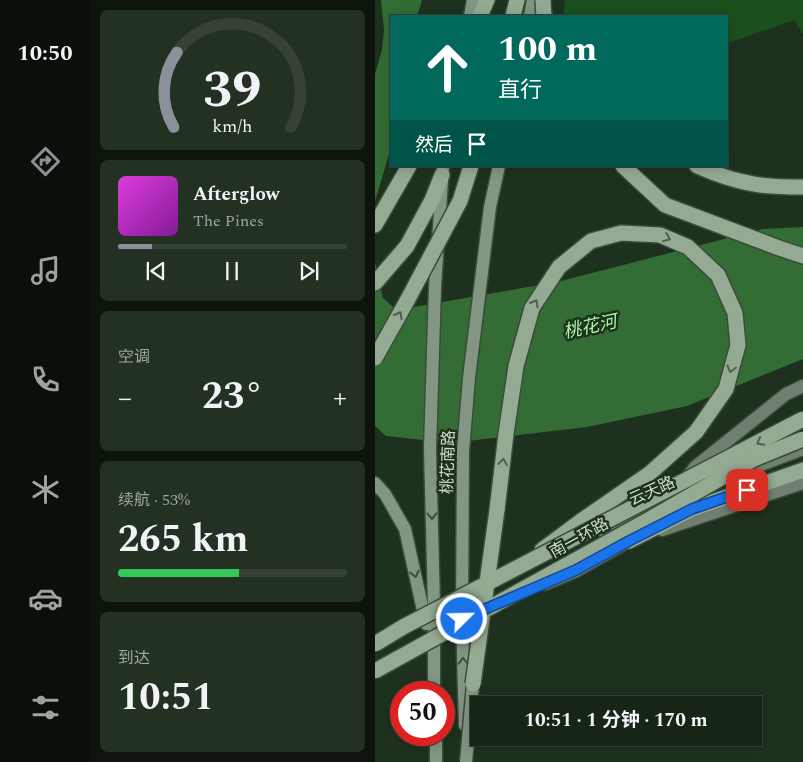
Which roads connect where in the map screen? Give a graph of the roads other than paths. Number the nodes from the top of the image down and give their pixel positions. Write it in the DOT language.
graph roads {
  1 [pos="517,0"];
  2 [pos="533,0"];
  3 [pos="539,0"];
  4 [pos="543,0"];
  5 [pos="482,5"];
  6 [pos="471,15"];
  7 [pos="513,15"];
  8 [pos="530,15"];
  9 [pos="544,15"];
  10 [pos="544,15"];
  11 [pos="408,167"];
  12 [pos="471,167"];
  13 [pos="499,167"];
  14 [pos="624,167"];
  15 [pos="699,167"];
  16 [pos="443,170"];
  17 [pos="803,187"];
  18 [pos="375,225"];
  19 [pos="803,256"];
  20 [pos="375,283"];
  21 [pos="375,358"];
  22 [pos="803,386"];
  23 [pos="803,420"];
  24 [pos="803,439"];
  25 [pos="803,449"];
  26 [pos="803,470"];
  27 [pos="375,483"];
  28 [pos="803,483"];
  29 [pos="671,498"];
  30 [pos="629,541"];
  31 [pos="518,568"];
  32 [pos="462,594"];
  33 [pos="434,606"];
  34 [pos="462,619"];
  35 [pos="403,627"];
  36 [pos="434,630"];
  37 [pos="375,636"];
  38 [pos="375,644"];
  39 [pos="434,659"];
  40 [pos="375,671"];
  41 [pos="435,681"];
  42 [pos="473,684"];
  43 [pos="435,746"];
  44 [pos="436,762"];
  45 [pos="467,762"];
  1 -- 7 [label="highway"];
  2 -- 8 [label="main road"];
  3 -- 9 [label="highway, bridge"];
  4 -- 10 [label="highway, bridge"];
  5 -- 6 [label="main road"];
  11 -- 18 [label="highway"];
  21 -- 12 [label="highway, one-way, bridge"];
  13 -- 32 [label="main road, 桃花南路"];
  14 -- 19 [label="highway"];
  15 -- 17 [label="highway"];
  16 -- 20 [label="highway"];
  16 -- 33 [label="main road, 桃花南路, one-way"];
  22 -- 29 [label="main road"];
  23 -- 31 [label="highway, 南一环路, one-way, bridge"];
  24 -- 40 [label="highway, 南一环路, bridge"];
  25 -- 29 [label="main road, 云天路"];
  26 -- 30 [label="highway"];
  27 -- 39 [label="main road, one-way"];
  28 -- 30 [label="main road"];
  29 -- 32 [label="main road, 云天路"];
  30 -- 34 [label="main road"];
  31 -- 35 [label="highway, 南一环路, bridge"];
  42 -- 31 [label="highway, one-way, bridge"];
  32 -- 33 [label="main road, 云天路"];
  32 -- 34 [label="main road, 桃花南路"];
  33 -- 36 [label="main road, 桃花南路"];
  34 -- 36 [label="main road"];
  45 -- 34 [label="main road, 桃花南路, one-way"];
  35 -- 37 [label="main road, bridge"];
  35 -- 38 [label="highway, 南一环路, bridge"];
  36 -- 39 [label="main road, 桃花南路"];
  39 -- 41 [label="main road, 桃花南路"];
  42 -- 45 [label="main road, bridge"];
  43 -- 44 [label="main road"];
}
